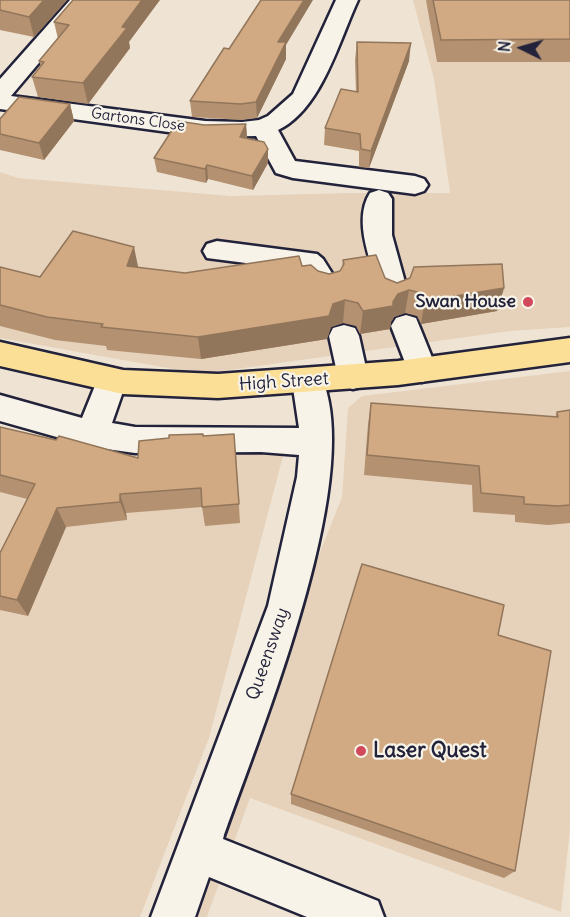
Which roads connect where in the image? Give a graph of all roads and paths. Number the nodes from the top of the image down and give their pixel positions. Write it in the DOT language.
graph roads {
  1 [pos="81,0"];
  2 [pos="347,0"];
  3 [pos="0,94"];
  4 [pos="0,102"];
  5 [pos="264,127"];
  6 [pos="415,185"];
  7 [pos="379,200"];
  8 [pos="217,251"];
  9 [pos="326,285"];
  10 [pos="394,293"];
  11 [pos="406,326"];
  12 [pos="344,336"];
  13 [pos="570,351"];
  14 [pos="0,354"];
  15 [pos="422,370"];
  16 [pos="353,377"];
  17 [pos="112,380"];
  18 [pos="308,381"];
  19 [pos="0,408"];
  20 [pos="92,434"];
  21 [pos="316,442"];
  22 [pos="198,851"];
  23 [pos="173,917"];
  24 [pos="362,917"];
  1 -- 3 [label="street"];
  2 -- 5 [label="street, Gartons Close"];
  4 -- 5 [label="street, Gartons Close"];
  5 -- 6 [label="street"];
  7 -- 10 [label="street"];
  8 -- 9 [label="street"];
  11 -- 15 [label="street"];
  12 -- 16 [label="street"];
  13 -- 15 [label="main road, High Street"];
  14 -- 17 [label="main road, High Street"];
  15 -- 16 [label="main road, High Street"];
  16 -- 18 [label="main road, High Street"];
  17 -- 18 [label="main road, High Street"];
  17 -- 20 [label="street"];
  18 -- 21 [label="street, Queensway"];
  19 -- 20 [label="street"];
  20 -- 21 [label="street"];
  21 -- 22 [label="street, Queensway"];
  22 -- 23 [label="street, Queensway"];
  22 -- 24 [label="street"];
}
